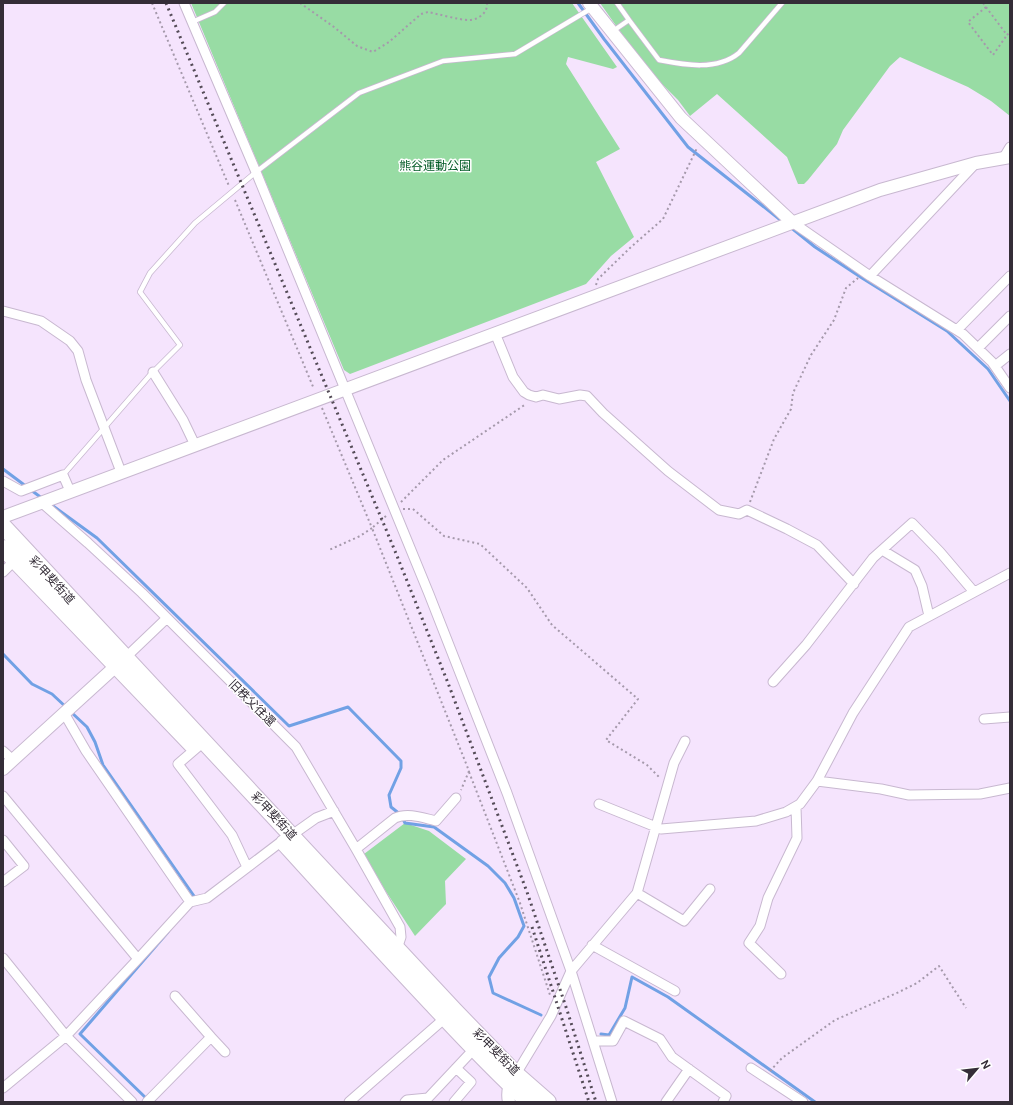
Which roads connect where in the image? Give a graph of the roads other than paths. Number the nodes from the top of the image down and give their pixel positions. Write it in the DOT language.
graph roads {
  1 [pos="184,3"];
  2 [pos="224,3"];
  3 [pos="617,3"];
  4 [pos="782,3"];
  5 [pos="591,6"];
  6 [pos="629,20"];
  7 [pos="192,22"];
  8 [pos="612,32"];
  9 [pos="1008,154"];
  10 [pos="976,163"];
  11 [pos="256,172"];
  12 [pos="792,222"];
  13 [pos="867,274"];
  14 [pos="1010,276"];
  15 [pos="3,311"];
  16 [pos="1010,316"];
  17 [pos="957,330"];
  18 [pos="495,333"];
  19 [pos="978,348"];
  20 [pos="1010,354"];
  21 [pos="995,366"];
  22 [pos="153,372"];
  23 [pos="1010,388"];
  24 [pos="344,389"];
  25 [pos="104,428"];
  26 [pos="195,445"];
  27 [pos="121,472"];
  28 [pos="63,475"];
  29 [pos="3,481"];
  30 [pos="70,491"];
  31 [pos="41,502"];
  32 [pos="3,517"];
  33 [pos="3,526"];
  34 [pos="3,548"];
  35 [pos="882,550"];
  36 [pos="20,555"];
  37 [pos="3,572"];
  38 [pos="1010,573"];
  39 [pos="854,584"];
  40 [pos="974,592"];
  41 [pos="929,616"];
  42 [pos="168,618"];
  43 [pos="120,662"];
  44 [pos="773,682"];
  45 [pos="64,713"];
  46 [pos="1010,717"];
  47 [pos="984,719"];
  48 [pos="685,741"];
  49 [pos="200,745"];
  50 [pos="3,751"];
  51 [pos="13,760"];
  52 [pos="3,769"];
  53 [pos="817,781"];
  54 [pos="1010,788"];
  55 [pos="3,796"];
  56 [pos="456,798"];
  57 [pos="599,804"];
  58 [pos="796,807"];
  59 [pos="334,811"];
  60 [pos="656,827"];
  61 [pos="287,838"];
  62 [pos="3,840"];
  63 [pos="356,849"];
  64 [pos="246,868"];
  65 [pos="3,882"];
  66 [pos="710,889"];
  67 [pos="637,893"];
  68 [pos="190,902"];
  69 [pos="592,945"];
  70 [pos="397,949"];
  71 [pos="3,958"];
  72 [pos="138,959"];
  73 [pos="571,971"];
  74 [pos="781,974"];
  75 [pos="675,992"];
  76 [pos="175,996"];
  77 [pos="445,1018"];
  78 [pos="66,1036"];
  79 [pos="211,1037"];
  80 [pos="593,1041"];
  81 [pos="474,1049"];
  82 [pos="225,1052"];
  83 [pos="456,1068"];
  84 [pos="751,1068"];
  85 [pos="689,1069"];
  86 [pos="513,1079"];
  87 [pos="3,1088"];
  88 [pos="430,1100"];
  89 [pos="132,1102"];
  90 [pos="147,1102"];
  91 [pos="349,1102"];
  92 [pos="405,1102"];
  93 [pos="454,1102"];
  94 [pos="509,1102"];
  95 [pos="529,1102"];
  96 [pos="548,1102"];
  97 [pos="612,1102"];
  98 [pos="666,1102"];
  99 [pos="722,1102"];
  100 [pos="803,1102"];
  1 -- 7 [label="street"];
  2 -- 7 [label="lane"];
  3 -- 6 [label="lane"];
  4 -- 6 [label="lane"];
  5 -- 8 [label="street"];
  5 -- 11 [label="lane"];
  6 -- 8 [label="lane"];
  7 -- 11 [label="street"];
  8 -- 12 [label="street"];
  9 -- 10 [label="street"];
  10 -- 12 [label="street"];
  10 -- 13 [label="street"];
  11 -- 22 [label="lane"];
  11 -- 24 [label="street"];
  12 -- 13 [label="street"];
  12 -- 18 [label="street"];
  13 -- 17 [label="street"];
  14 -- 17 [label="street"];
  15 -- 25 [label="street"];
  16 -- 19 [label="street"];
  17 -- 19 [label="street"];
  18 -- 24 [label="street"];
  18 -- 39 [label="street"];
  19 -- 21 [label="street"];
  20 -- 21 [label="street"];
  21 -- 23 [label="street"];
  22 -- 25 [label="lane"];
  22 -- 26 [label="street"];
  24 -- 26 [label="street"];
  24 -- 73 [label="street"];
  25 -- 27 [label="street"];
  25 -- 28 [label="lane"];
  26 -- 27 [label="street"];
  27 -- 30 [label="street"];
  28 -- 29 [label="street"];
  28 -- 30 [label="street"];
  30 -- 31 [label="street"];
  31 -- 32 [label="street"];
  31 -- 42 [label="street, 旧秩父往還"];
  33 -- 36 [label="highway, 彩甲斐街道"];
  34 -- 36 [label="highway, 彩甲斐街道"];
  35 -- 39 [label="street"];
  35 -- 40 [label="street"];
  35 -- 41 [label="street"];
  36 -- 37 [label="street"];
  36 -- 43 [label="highway, 彩甲斐街道"];
  38 -- 40 [label="street"];
  39 -- 44 [label="street"];
  40 -- 41 [label="street"];
  41 -- 53 [label="street"];
  42 -- 43 [label="street"];
  42 -- 59 [label="street, 旧秩父往還"];
  43 -- 45 [label="street"];
  43 -- 49 [label="highway, 彩甲斐街道"];
  45 -- 51 [label="street"];
  45 -- 68 [label="street"];
  46 -- 47 [label="street"];
  48 -- 60 [label="street"];
  49 -- 61 [label="highway, 彩甲斐街道"];
  49 -- 64 [label="street"];
  50 -- 51 [label="street"];
  51 -- 52 [label="street"];
  53 -- 54 [label="street"];
  53 -- 58 [label="street"];
  55 -- 72 [label="street"];
  56 -- 63 [label="street"];
  57 -- 60 [label="street"];
  58 -- 60 [label="street"];
  58 -- 74 [label="street"];
  59 -- 61 [label="street"];
  59 -- 63 [label="street, 旧秩父往還"];
  60 -- 67 [label="street"];
  61 -- 64 [label="street"];
  61 -- 70 [label="highway, 彩甲斐街道"];
  61 -- 77 [label="highway, 彩甲斐街道"];
  62 -- 65 [label="street"];
  63 -- 70 [label="street, 旧秩父往還"];
  64 -- 68 [label="street"];
  66 -- 67 [label="street"];
  67 -- 69 [label="street"];
  68 -- 72 [label="street"];
  69 -- 73 [label="street"];
  69 -- 75 [label="street"];
  70 -- 86 [label="highway, 彩甲斐街道"];
  71 -- 78 [label="street"];
  72 -- 78 [label="street"];
  73 -- 80 [label="street"];
  73 -- 86 [label="street"];
  76 -- 79 [label="street"];
  77 -- 81 [label="highway, 彩甲斐街道"];
  77 -- 91 [label="street"];
  78 -- 87 [label="street"];
  78 -- 89 [label="street"];
  79 -- 82 [label="street"];
  79 -- 90 [label="street"];
  80 -- 85 [label="street"];
  80 -- 97 [label="street"];
  81 -- 83 [label="street"];
  81 -- 86 [label="highway, 彩甲斐街道"];
  83 -- 88 [label="street"];
  83 -- 93 [label="street"];
  84 -- 100 [label="street"];
  85 -- 98 [label="street"];
  85 -- 99 [label="street"];
  86 -- 94 [label="street"];
  86 -- 95 [label="highway, 彩甲斐街道"];
  86 -- 96 [label="highway, 彩甲斐街道"];
  88 -- 92 [label="street"];
}
